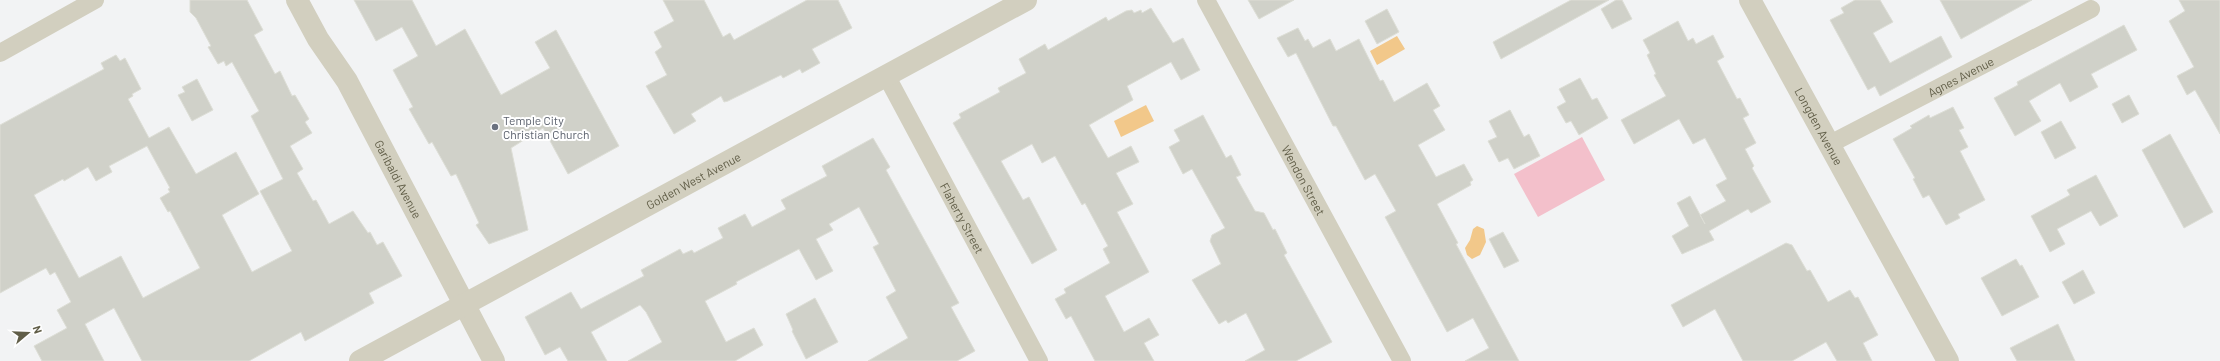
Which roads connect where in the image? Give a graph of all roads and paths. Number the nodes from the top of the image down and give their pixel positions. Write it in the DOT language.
graph roads {
  1 [pos="95,0"];
  2 [pos="297,0"];
  3 [pos="1026,0"];
  4 [pos="1206,0"];
  5 [pos="1750,0"];
  6 [pos="2091,9"];
  7 [pos="0,53"];
  8 [pos="886,75"];
  9 [pos="1830,144"];
  10 [pos="465,305"];
  11 [pos="360,361"];
  12 [pos="494,361"];
  13 [pos="1039,361"];
  14 [pos="1402,361"];
  15 [pos="1948,361"];
  1 -- 7 [label="street"];
  2 -- 10 [label="street, Garibaldi Avenue"];
  3 -- 8 [label="street, Golden West Avenue"];
  4 -- 14 [label="street, Wendon Street"];
  5 -- 9 [label="street, Longden Avenue"];
  6 -- 9 [label="street, Agnes Avenue"];
  8 -- 10 [label="street, Golden West Avenue"];
  8 -- 13 [label="street, Flaherty Street"];
  9 -- 15 [label="street, Longden Avenue"];
  10 -- 11 [label="street, Golden West Avenue"];
  10 -- 12 [label="street, Garibaldi Avenue"];
}
